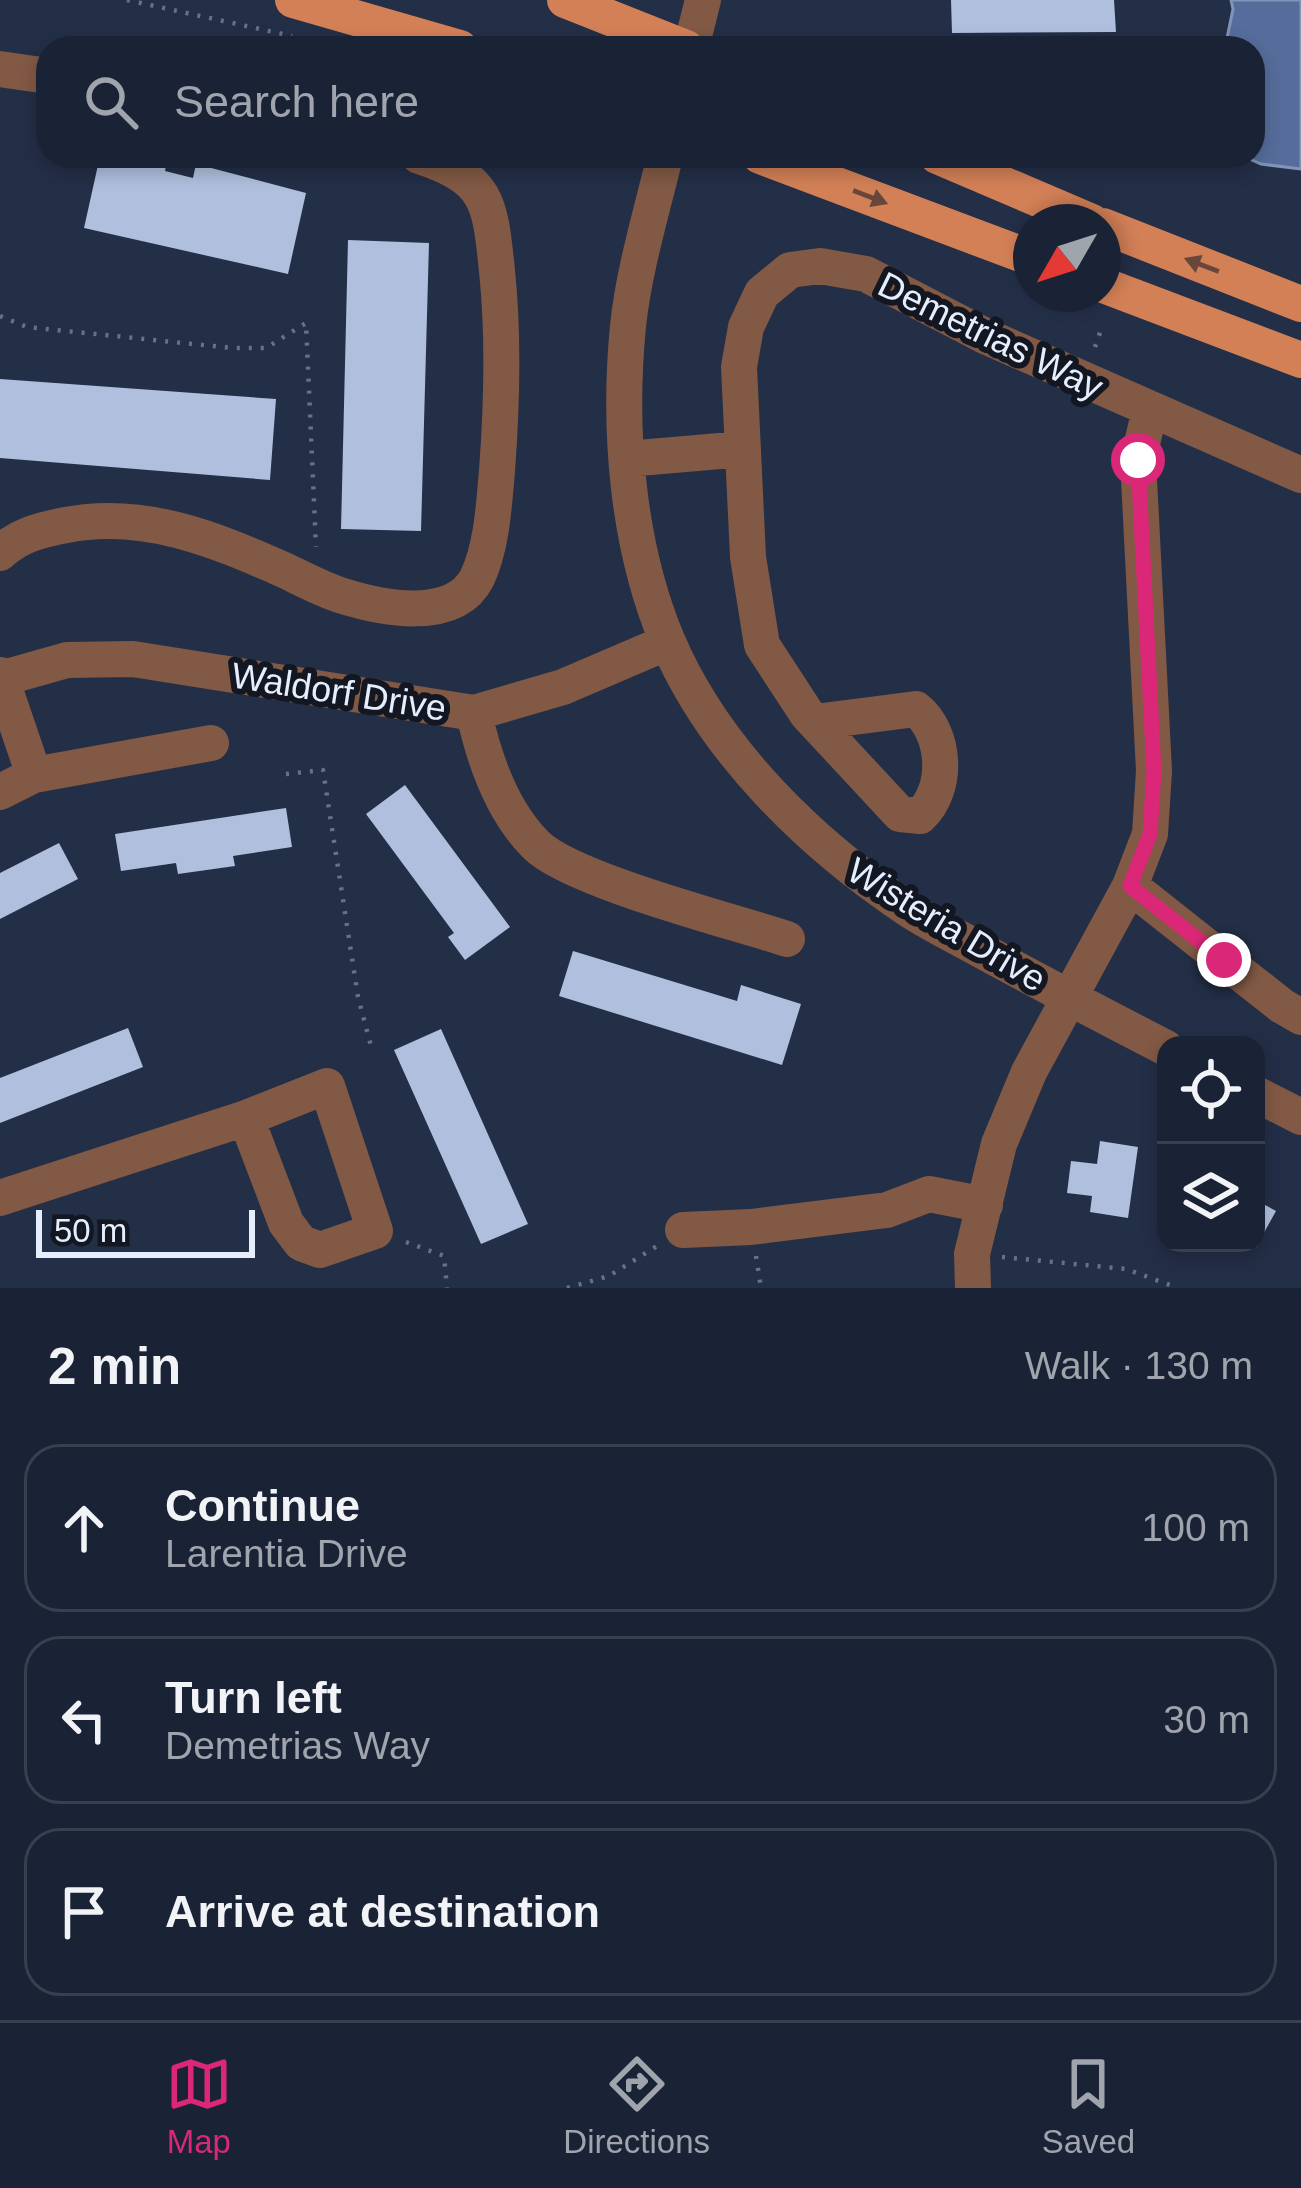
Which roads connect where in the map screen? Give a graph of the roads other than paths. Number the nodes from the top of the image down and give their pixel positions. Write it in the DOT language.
graph roads {
  1 [pos="293,0"];
  2 [pos="565,0"];
  3 [pos="703,0"];
  4 [pos="418,36"];
  5 [pos="658,36"];
  6 [pos="692,36"];
  7 [pos="0,70"];
  8 [pos="36,74"];
  9 [pos="454,168"];
  10 [pos="662,168"];
  11 [pos="792,168"];
  12 [pos="965,168"];
  13 [pos="1050,204"];
  14 [pos="1121,233"];
  15 [pos="1013,251"];
  16 [pos="1121,292"];
  17 [pos="1301,304"];
  18 [pos="1301,360"];
  19 [pos="1150,410"];
  20 [pos="743,449"];
  21 [pos="627,459"];
  22 [pos="1301,475"];
  23 [pos="0,553"];
  24 [pos="668,642"];
  25 [pos="0,678"];
  26 [pos="474,713"];
  27 [pos="815,722"];
  28 [pos="212,743"];
  29 [pos="34,775"];
  30 [pos="0,792"];
  31 [pos="1130,886"];
  32 [pos="787,938"];
  33 [pos="1068,998"];
  34 [pos="1301,1017"];
  35 [pos="1157,1043"];
  36 [pos="1265,1099"];
  37 [pos="1301,1117"];
  38 [pos="246,1118"];
  39 [pos="0,1198"];
  40 [pos="985,1205"];
  41 [pos="682,1230"];
  42 [pos="972,1271"];
  1 -- 4 [label="main road"];
  2 -- 5 [label="main road"];
  3 -- 6 [label="street"];
  7 -- 8 [label="street"];
  9 -- 23 [label="street"];
  10 -- 21 [label="street, Wisteria Drive"];
  11 -- 15 [label="main road, one-way"];
  12 -- 13 [label="main road"];
  17 -- 14 [label="main road, one-way"];
  16 -- 18 [label="main road"];
  19 -- 20 [label="street, Demetrias Way"];
  19 -- 22 [label="street, Demetrias Way"];
  19 -- 31 [label="street"];
  20 -- 21 [label="street"];
  20 -- 27 [label="street, Demetrias Way"];
  21 -- 24 [label="street, Wisteria Drive"];
  24 -- 26 [label="street, Waldorf Drive"];
  24 -- 33 [label="street, Wisteria Drive"];
  25 -- 26 [label="street, Waldorf Drive"];
  25 -- 29 [label="street"];
  26 -- 32 [label="street"];
  28 -- 29 [label="street"];
  29 -- 30 [label="street"];
  31 -- 33 [label="street"];
  31 -- 34 [label="street"];
  33 -- 35 [label="street, Wisteria Drive"];
  33 -- 40 [label="street"];
  36 -- 37 [label="street"];
  38 -- 38 [label="street"];
  38 -- 39 [label="street"];
  40 -- 41 [label="street"];
  40 -- 42 [label="street"];
}
